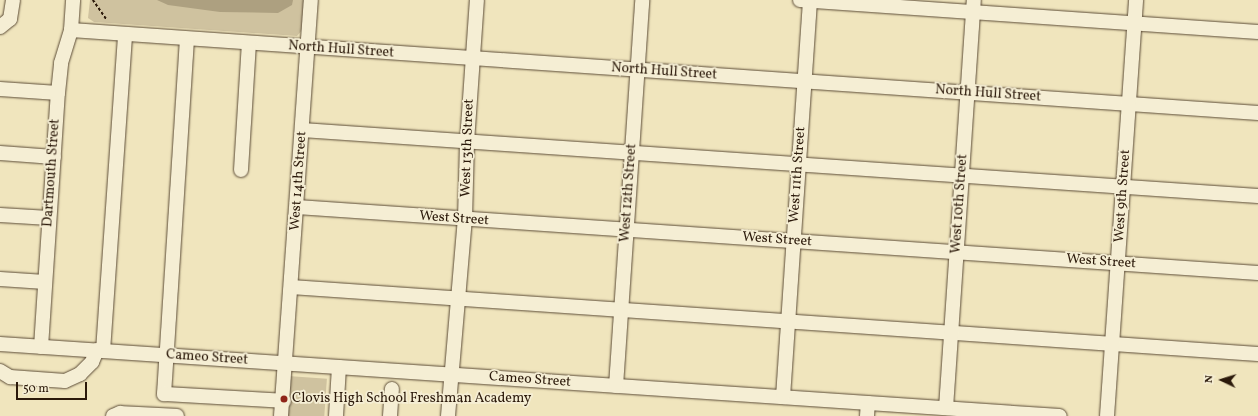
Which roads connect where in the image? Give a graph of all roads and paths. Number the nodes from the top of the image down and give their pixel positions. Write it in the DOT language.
graph roads {
  1 [pos="13,0"];
  2 [pos="73,0"];
  3 [pos="93,0"];
  4 [pos="311,0"];
  5 [pos="477,0"];
  6 [pos="642,0"];
  7 [pos="807,0"];
  8 [pos="1136,0"];
  9 [pos="974,6"];
  10 [pos="1134,22"];
  11 [pos="111,25"];
  12 [pos="0,27"];
  13 [pos="71,30"];
  14 [pos="1258,32"];
  15 [pos="126,35"];
  16 [pos="187,39"];
  17 [pos="249,44"];
  18 [pos="308,48"];
  19 [pos="473,59"];
  20 [pos="637,70"];
  21 [pos="805,82"];
  22 [pos="0,89"];
  23 [pos="58,93"];
  24 [pos="968,93"];
  25 [pos="1129,104"];
  26 [pos="1258,113"];
  27 [pos="302,130"];
  28 [pos="467,142"];
  29 [pos="0,153"];
  30 [pos="632,153"];
  31 [pos="54,156"];
  32 [pos="799,164"];
  33 [pos="241,170"];
  34 [pos="962,176"];
  35 [pos="1123,187"];
  36 [pos="1258,196"];
  37 [pos="297,207"];
  38 [pos="0,215"];
  39 [pos="49,218"];
  40 [pos="465,220"];
  41 [pos="626,230"];
  42 [pos="794,241"];
  43 [pos="957,252"];
  44 [pos="1118,263"];
  45 [pos="1258,273"];
  46 [pos="0,279"];
  47 [pos="45,282"];
  48 [pos="291,287"];
  49 [pos="460,299"];
  50 [pos="621,310"];
  51 [pos="788,321"];
  52 [pos="952,333"];
  53 [pos="1112,343"];
  54 [pos="0,344"];
  55 [pos="42,347"];
  56 [pos="100,351"];
  57 [pos="1258,354"];
  58 [pos="166,355"];
  59 [pos="286,363"];
  60 [pos="340,367"];
  61 [pos="0,371"];
  62 [pos="451,374"];
  63 [pos="616,386"];
  64 [pos="392,389"];
  65 [pos="783,397"];
  66 [pos="284,401"];
  67 [pos="946,408"];
  68 [pos="867,409"];
  69 [pos="113,416"];
  70 [pos="177,416"];
  71 [pos="281,416"];
  72 [pos="336,416"];
  73 [pos="390,416"];
  74 [pos="448,416"];
  75 [pos="1060,416"];
  76 [pos="1108,416"];
  1 -- 12 [label="street"];
  2 -- 13 [label="street, Dartmouth Street"];
  3 -- 11 [label="path"];
  4 -- 18 [label="street, West 14th Street"];
  5 -- 19 [label="street, West 13th Street"];
  6 -- 20 [label="street, West 12th Street"];
  7 -- 9 [label="street"];
  7 -- 21 [label="street, West 11th Street"];
  8 -- 10 [label="street, West 9th Street"];
  9 -- 10 [label="street"];
  9 -- 24 [label="street, West 10th Street"];
  10 -- 14 [label="street"];
  10 -- 25 [label="street, West 9th Street"];
  13 -- 15 [label="street, North Hull Street"];
  13 -- 23 [label="street, Dartmouth Street"];
  15 -- 16 [label="street, North Hull Street"];
  15 -- 56 [label="street"];
  16 -- 17 [label="street, North Hull Street"];
  16 -- 58 [label="street"];
  17 -- 18 [label="street, North Hull Street"];
  17 -- 33 [label="street"];
  18 -- 19 [label="street, North Hull Street"];
  18 -- 27 [label="street, West 14th Street"];
  19 -- 20 [label="street, North Hull Street"];
  19 -- 28 [label="street, West 13th Street"];
  20 -- 21 [label="street, North Hull Street"];
  20 -- 30 [label="street, West 12th Street"];
  21 -- 24 [label="street, North Hull Street"];
  21 -- 32 [label="street, West 11th Street"];
  22 -- 23 [label="street"];
  23 -- 31 [label="street, Dartmouth Street"];
  24 -- 25 [label="street, North Hull Street"];
  24 -- 34 [label="street, West 10th Street"];
  25 -- 26 [label="street, North Hull Street"];
  25 -- 35 [label="street, West 9th Street"];
  27 -- 28 [label="street"];
  27 -- 37 [label="street, West 14th Street"];
  28 -- 30 [label="street"];
  28 -- 40 [label="street, West 13th Street"];
  29 -- 31 [label="street"];
  30 -- 32 [label="street"];
  30 -- 41 [label="street, West 12th Street"];
  31 -- 39 [label="street, Dartmouth Street"];
  32 -- 34 [label="street"];
  32 -- 42 [label="street, West 11th Street"];
  34 -- 35 [label="street"];
  34 -- 43 [label="street, West 10th Street"];
  35 -- 36 [label="street"];
  35 -- 44 [label="street, West 9th Street"];
  37 -- 40 [label="street, West Street"];
  37 -- 48 [label="street, West 14th Street"];
  38 -- 39 [label="street"];
  39 -- 47 [label="street, Dartmouth Street"];
  40 -- 41 [label="street, West Street"];
  40 -- 49 [label="street, West 13th Street"];
  41 -- 42 [label="street, West Street"];
  41 -- 50 [label="street, West 12th Street"];
  42 -- 43 [label="street, West Street"];
  42 -- 51 [label="street, West 11th Street"];
  43 -- 44 [label="street, West Street"];
  43 -- 52 [label="street, West 10th Street"];
  44 -- 45 [label="street, West Street"];
  44 -- 53 [label="street, West 9th Street"];
  46 -- 47 [label="street"];
  47 -- 55 [label="street, Dartmouth Street"];
  48 -- 49 [label="street"];
  48 -- 59 [label="street, West 14th Street"];
  49 -- 50 [label="street"];
  49 -- 62 [label="street, West 13th Street"];
  50 -- 51 [label="street"];
  50 -- 63 [label="street, West 12th Street"];
  51 -- 52 [label="street"];
  51 -- 65 [label="street, West 11th Street"];
  52 -- 53 [label="street"];
  52 -- 67 [label="street, West 10th Street"];
  53 -- 57 [label="street"];
  53 -- 76 [label="street, West 9th Street"];
  54 -- 55 [label="street, Cameo Street"];
  55 -- 56 [label="street, Cameo Street"];
  56 -- 58 [label="street, Cameo Street"];
  56 -- 61 [label="street"];
  58 -- 59 [label="street, Cameo Street"];
  58 -- 66 [label="street"];
  59 -- 60 [label="street, Cameo Street"];
  59 -- 66 [label="street, West 14th Street"];
  60 -- 62 [label="street, Cameo Street"];
  60 -- 72 [label="street"];
  62 -- 63 [label="street, Cameo Street"];
  62 -- 74 [label="street, West 13th Street"];
  63 -- 65 [label="street, Cameo Street"];
  64 -- 73 [label="street"];
  65 -- 68 [label="street, Cameo Street"];
  66 -- 71 [label="street, West 14th Street"];
  67 -- 68 [label="street, Cameo Street"];
  67 -- 75 [label="street, Cameo Street"];
  69 -- 70 [label="street"];
}
